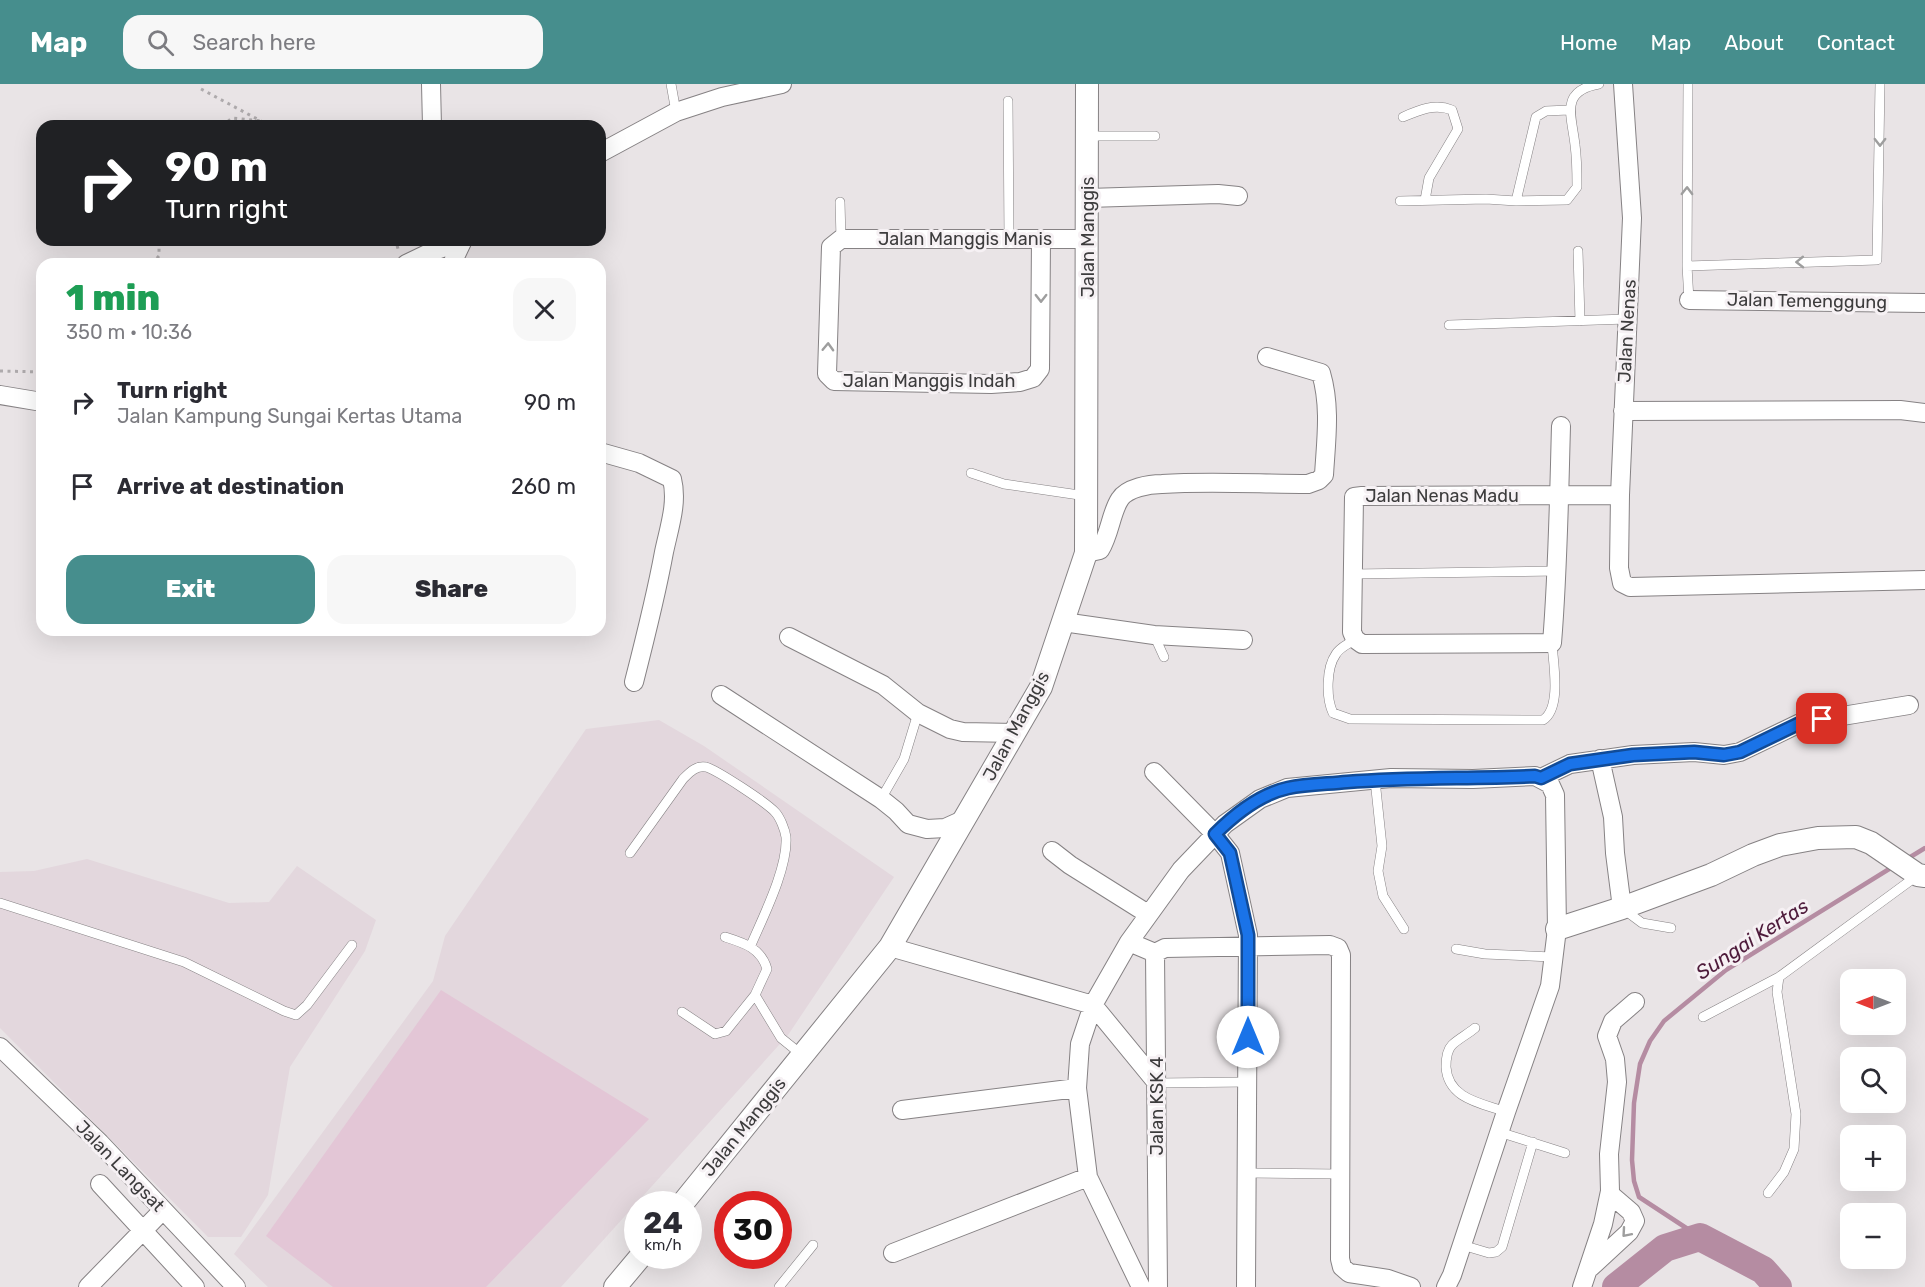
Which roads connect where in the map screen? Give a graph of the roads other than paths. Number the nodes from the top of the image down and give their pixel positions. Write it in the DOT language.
graph roads {
  1 [pos="431,84"];
  2 [pos="671,84"];
  3 [pos="782,84"];
  4 [pos="1087,84"];
  5 [pos="1599,84"];
  6 [pos="1623,84"];
  7 [pos="1688,84"];
  8 [pos="1881,84"];
  9 [pos="1008,101"];
  10 [pos="1569,110"];
  11 [pos="676,112"];
  12 [pos="1403,117"];
  13 [pos="432,120"];
  14 [pos="1088,136"];
  15 [pos="1155,136"];
  16 [pos="606,150"];
  17 [pos="1238,196"];
  18 [pos="1088,198"];
  19 [pos="1425,200"];
  20 [pos="1400,201"];
  21 [pos="1516,201"];
  22 [pos="840,202"];
  23 [pos="841,239"];
  24 [pos="1009,239"];
  25 [pos="1041,239"];
  26 [pos="1088,239"];
  27 [pos="448,246"];
  28 [pos="1578,251"];
  29 [pos="418,258"];
  30 [pos="1687,266"];
  31 [pos="1689,300"];
  32 [pos="1925,303"];
  33 [pos="1627,319"];
  34 [pos="1580,321"];
  35 [pos="1449,325"];
  36 [pos="1267,357"];
  37 [pos="0,395"];
  38 [pos="36,401"];
  39 [pos="1623,411"];
  40 [pos="1925,413"];
  41 [pos="1561,426"];
  42 [pos="606,454"];
  43 [pos="971,473"];
  44 [pos="1559,495"];
  45 [pos="1620,495"];
  46 [pos="1086,496"];
  47 [pos="1086,553"];
  48 [pos="1557,571"];
  49 [pos="1353,574"];
  50 [pos="1925,580"];
  51 [pos="1063,621"];
  52 [pos="1154,635"];
  53 [pos="789,637"];
  54 [pos="1355,639"];
  55 [pos="1243,640"];
  56 [pos="1552,643"];
  57 [pos="1164,657"];
  58 [pos="634,682"];
  59 [pos="721,695"];
  60 [pos="1909,705"];
  61 [pos="918,713"];
  62 [pos="1015,733"];
  63 [pos="1600,759"];
  64 [pos="1154,772"];
  65 [pos="1541,778"];
  66 [pos="1375,780"];
  67 [pos="881,799"];
  68 [pos="965,819"];
  69 [pos="1215,834"];
  70 [pos="1052,851"];
  71 [pos="630,853"];
  72 [pos="1917,874"];
  73 [pos="0,903"];
  74 [pos="1622,908"];
  75 [pos="1149,914"];
  76 [pos="1671,928"];
  77 [pos="1557,929"];
  78 [pos="1404,930"];
  79 [pos="725,937"];
  80 [pos="1130,942"];
  81 [pos="352,945"];
  82 [pos="751,945"];
  83 [pos="890,947"];
  84 [pos="1248,947"];
  85 [pos="1456,949"];
  86 [pos="1155,953"];
  87 [pos="1552,957"];
  88 [pos="1779,978"];
  89 [pos="755,995"];
  90 [pos="1635,1002"];
  91 [pos="1093,1005"];
  92 [pos="682,1012"];
  93 [pos="1703,1017"];
  94 [pos="1475,1028"];
  95 [pos="0,1047"];
  96 [pos="802,1055"];
  97 [pos="1248,1082"];
  98 [pos="1157,1083"];
  99 [pos="1077,1088"];
  100 [pos="902,1110"];
  101 [pos="1506,1112"];
  102 [pos="1499,1132"];
  103 [pos="1533,1142"];
  104 [pos="1565,1153"];
  105 [pos="1247,1173"];
  106 [pos="1340,1174"];
  107 [pos="1088,1176"];
  108 [pos="100,1184"];
  109 [pos="692,1191"];
  110 [pos="1768,1193"];
  111 [pos="1610,1194"];
  112 [pos="163,1210"];
  113 [pos="142,1232"];
  114 [pos="813,1245"];
  115 [pos="1462,1245"];
  116 [pos="892,1253"];
  117 [pos="630,1269"];
  118 [pos="1588,1269"];
  119 [pos="88,1287"];
  120 [pos="195,1287"];
  121 [pos="236,1287"];
  122 [pos="615,1287"];
  123 [pos="779,1287"];
  124 [pos="1141,1287"];
  125 [pos="1158,1287"];
  126 [pos="1246,1287"];
  127 [pos="1411,1287"];
  128 [pos="1446,1287"];
  129 [pos="1582,1287"];
  1 -- 13 [label="street"];
  2 -- 11 [label="lane"];
  3 -- 11 [label="street"];
  4 -- 14 [label="street, Jalan Manggis"];
  5 -- 10 [label="lane"];
  6 -- 33 [label="street, Jalan Nenas"];
  30 -- 7 [label="lane, one-way"];
  8 -- 30 [label="lane, one-way"];
  9 -- 24 [label="lane"];
  10 -- 21 [label="lane"];
  10 -- 21 [label="lane"];
  11 -- 16 [label="street"];
  12 -- 19 [label="lane"];
  14 -- 15 [label="lane"];
  14 -- 18 [label="street, Jalan Manggis"];
  17 -- 18 [label="street"];
  18 -- 26 [label="street, Jalan Manggis"];
  19 -- 20 [label="lane"];
  19 -- 21 [label="lane"];
  22 -- 23 [label="lane"];
  23 -- 24 [label="street, Jalan Manggis Manis"];
  25 -- 23 [label="street, Jalan Manggis Indah, one-way"];
  24 -- 25 [label="street, Jalan Manggis Manis"];
  25 -- 26 [label="street, Jalan Manggis Manis"];
  26 -- 46 [label="street, Jalan Manggis"];
  27 -- 29 [label="street"];
  28 -- 34 [label="lane"];
  30 -- 31 [label="lane"];
  31 -- 32 [label="street, Jalan Temenggung"];
  33 -- 34 [label="lane"];
  33 -- 39 [label="street, Jalan Nenas"];
  34 -- 35 [label="lane"];
  36 -- 47 [label="street"];
  37 -- 38 [label="street"];
  39 -- 40 [label="street"];
  39 -- 45 [label="street, Jalan Nenas"];
  41 -- 44 [label="street"];
  42 -- 58 [label="street"];
  43 -- 46 [label="lane"];
  44 -- 45 [label="street, Jalan Nenas Madu"];
  44 -- 48 [label="street"];
  44 -- 49 [label="street, Jalan Nenas Madu"];
  45 -- 50 [label="street, Jalan Nenas"];
  46 -- 47 [label="street, Jalan Manggis"];
  47 -- 51 [label="street, Jalan Manggis"];
  48 -- 49 [label="lane"];
  48 -- 56 [label="street"];
  49 -- 54 [label="street, Jalan Nenas Madu"];
  51 -- 52 [label="street"];
  51 -- 62 [label="street, Jalan Manggis"];
  52 -- 55 [label="street"];
  52 -- 57 [label="lane"];
  53 -- 61 [label="street"];
  54 -- 56 [label="street"];
  54 -- 56 [label="lane"];
  59 -- 67 [label="street"];
  60 -- 63 [label="street"];
  61 -- 62 [label="street"];
  61 -- 67 [label="lane"];
  62 -- 68 [label="street, Jalan Manggis"];
  63 -- 65 [label="street"];
  63 -- 74 [label="street"];
  64 -- 69 [label="street"];
  65 -- 66 [label="street"];
  65 -- 77 [label="street"];
  66 -- 69 [label="street"];
  66 -- 78 [label="lane"];
  67 -- 68 [label="street"];
  68 -- 83 [label="street, Jalan Manggis"];
  69 -- 75 [label="street"];
  69 -- 84 [label="street"];
  70 -- 75 [label="street"];
  71 -- 82 [label="lane"];
  72 -- 74 [label="street"];
  72 -- 88 [label="lane"];
  73 -- 81 [label="lane"];
  74 -- 76 [label="lane"];
  74 -- 77 [label="street"];
  75 -- 80 [label="street"];
  77 -- 87 [label="street"];
  79 -- 82 [label="lane"];
  80 -- 86 [label="street"];
  80 -- 91 [label="street"];
  82 -- 89 [label="lane"];
  83 -- 91 [label="street"];
  83 -- 96 [label="street, Jalan Manggis"];
  84 -- 86 [label="street"];
  84 -- 97 [label="street"];
  84 -- 106 [label="street"];
  85 -- 87 [label="lane"];
  86 -- 98 [label="street, Jalan KSK 4"];
  87 -- 101 [label="street"];
  88 -- 93 [label="lane"];
  88 -- 110 [label="lane"];
  89 -- 92 [label="lane"];
  89 -- 96 [label="lane"];
  90 -- 111 [label="street"];
  91 -- 98 [label="street"];
  91 -- 99 [label="street"];
  94 -- 101 [label="lane"];
  95 -- 112 [label="street, Jalan Langsat"];
  96 -- 109 [label="street, Jalan Manggis"];
  97 -- 98 [label="lane"];
  97 -- 105 [label="street"];
  98 -- 125 [label="street, Jalan KSK 4"];
  99 -- 100 [label="street"];
  99 -- 107 [label="street"];
  101 -- 102 [label="street"];
  102 -- 103 [label="lane"];
  102 -- 115 [label="street"];
  103 -- 104 [label="lane"];
  103 -- 115 [label="lane"];
  105 -- 106 [label="lane"];
  105 -- 126 [label="street"];
  106 -- 127 [label="street"];
  107 -- 116 [label="street"];
  107 -- 124 [label="street"];
  108 -- 113 [label="street"];
  111 -- 118 [label="street"];
  111 -- 118 [label="street, one-way"];
  112 -- 113 [label="street"];
  112 -- 121 [label="street, Jalan Langsat"];
  113 -- 119 [label="street"];
  113 -- 120 [label="street"];
  114 -- 123 [label="lane"];
  115 -- 128 [label="street"];
  117 -- 122 [label="street"];
  118 -- 129 [label="street"];
}
